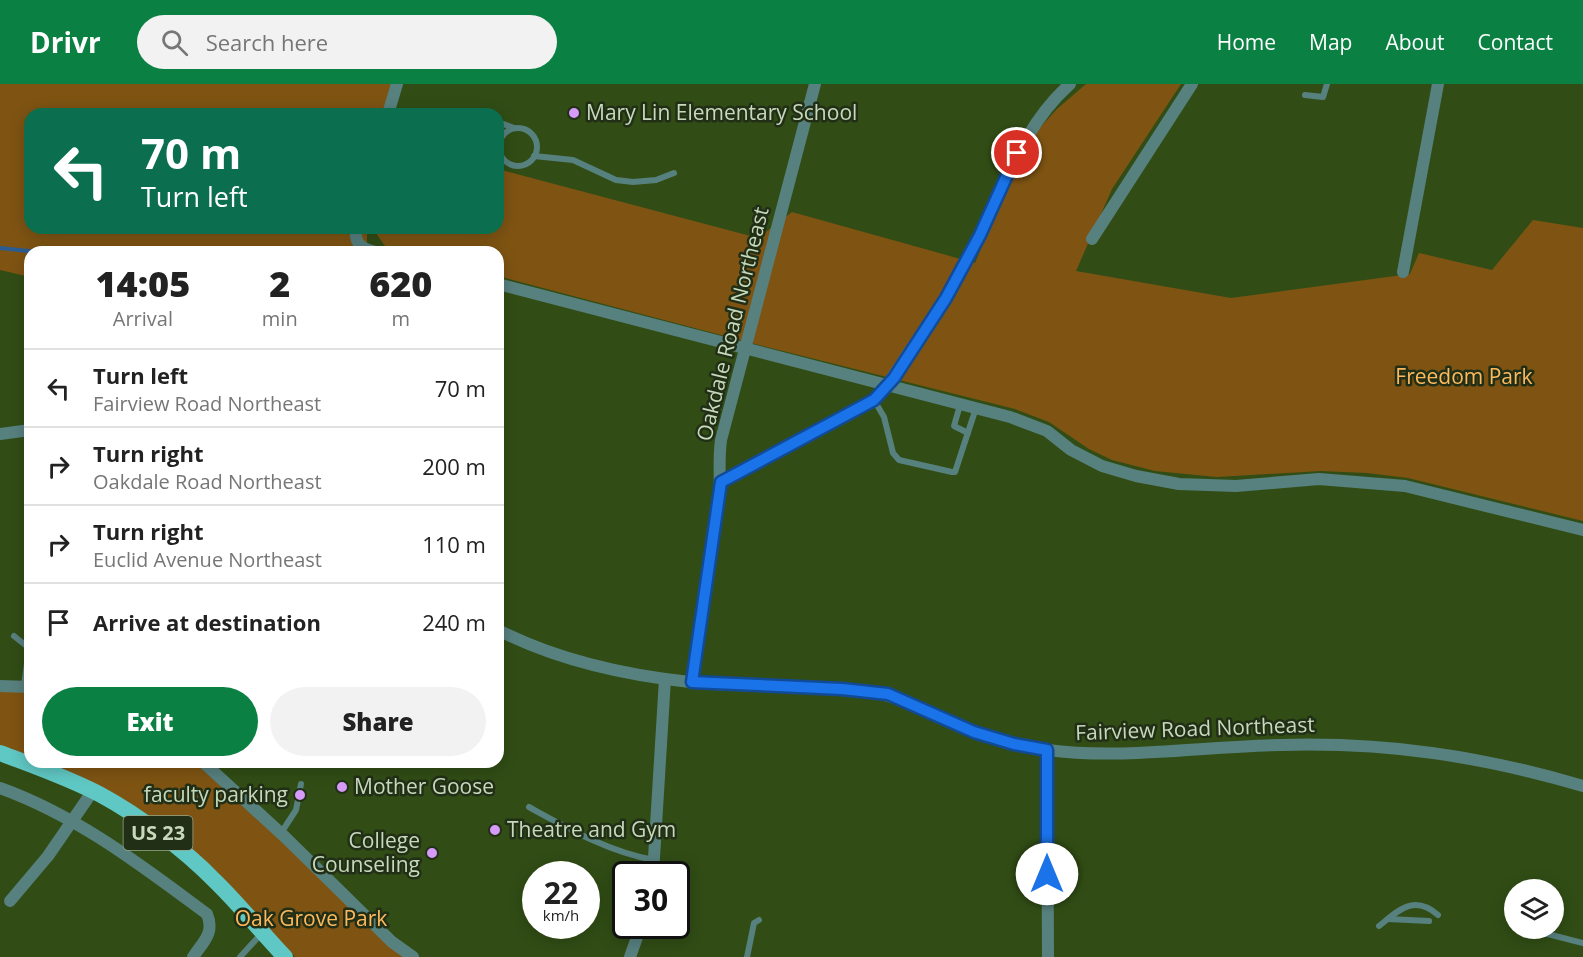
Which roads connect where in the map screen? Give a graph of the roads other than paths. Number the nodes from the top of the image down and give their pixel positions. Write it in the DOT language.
graph roads {
  1 [pos="397,84"];
  2 [pos="815,84"];
  3 [pos="1192,84"];
  4 [pos="1327,84"];
  5 [pos="1437,84"];
  6 [pos="1066,85"];
  7 [pos="1305,95"];
  8 [pos="390,108"];
  9 [pos="504,124"];
  10 [pos="515,128"];
  11 [pos="504,134"];
  12 [pos="534,156"];
  13 [pos="504,158"];
  14 [pos="506,161"];
  15 [pos="674,173"];
  16 [pos="1092,239"];
  17 [pos="1403,272"];
  18 [pos="504,286"];
  19 [pos="747,348"];
  20 [pos="887,386"];
  21 [pos="874,400"];
  22 [pos="960,405"];
  23 [pos="976,408"];
  24 [pos="24,431"];
  25 [pos="968,433"];
  26 [pos="0,434"];
  27 [pos="721,482"];
  28 [pos="1583,530"];
  29 [pos="504,633"];
  30 [pos="14,636"];
  31 [pos="24,644"];
  32 [pos="665,679"];
  33 [pos="692,682"];
  34 [pos="0,686"];
  35 [pos="24,687"];
  36 [pos="1047,750"];
  37 [pos="0,753"];
  38 [pos="24,762"];
  39 [pos="41,768"];
  40 [pos="210,768"];
  41 [pos="301,784"];
  42 [pos="1583,786"];
  43 [pos="0,788"];
  44 [pos="92,792"];
  45 [pos="529,807"];
  46 [pos="74,820"];
  47 [pos="281,834"];
  48 [pos="654,860"];
  49 [pos="10,901"];
  50 [pos="1437,915"];
  51 [pos="1388,919"];
  52 [pos="759,920"];
  53 [pos="1429,921"];
  54 [pos="1379,926"];
  55 [pos="262,933"];
  56 [pos="1564,938"];
  57 [pos="636,939"];
  58 [pos="1583,943"];
  59 [pos="408,954"];
  60 [pos="193,957"];
  61 [pos="240,957"];
  62 [pos="285,957"];
  63 [pos="630,957"];
  64 [pos="747,957"];
  65 [pos="1048,957"];
  1 -- 8 [label="street"];
  2 -- 19 [label="street, Oakdale Road Northeast"];
  3 -- 16 [label="street"];
  4 -- 7 [label="lane"];
  5 -- 17 [label="street"];
  6 -- 20 [label="street"];
  9 -- 10 [label="lane"];
  10 -- 11 [label="lane"];
  10 -- 12 [label="lane"];
  12 -- 14 [label="lane"];
  12 -- 15 [label="lane"];
  13 -- 14 [label="lane"];
  18 -- 19 [label="street"];
  19 -- 20 [label="street"];
  19 -- 27 [label="street, Oakdale Road Northeast"];
  20 -- 21 [label="street"];
  20 -- 22 [label="street"];
  21 -- 25 [label="lane"];
  21 -- 27 [label="street"];
  22 -- 23 [label="street"];
  22 -- 25 [label="lane"];
  23 -- 25 [label="lane"];
  23 -- 28 [label="street"];
  24 -- 26 [label="street"];
  27 -- 33 [label="street, Oakdale Road Northeast"];
  29 -- 32 [label="street, Fairview Road Northeast"];
  30 -- 31 [label="lane"];
  32 -- 33 [label="street, Fairview Road Northeast"];
  32 -- 48 [label="street"];
  33 -- 36 [label="street, Fairview Road Northeast"];
  34 -- 35 [label="street"];
  36 -- 42 [label="street, Fairview Road Northeast"];
  36 -- 65 [label="street"];
  37 -- 38 [label="highway, US 23"];
  39 -- 44 [label="highway, US 23"];
  40 -- 47 [label="street"];
  41 -- 47 [label="lane"];
  43 -- 46 [label="street"];
  44 -- 46 [label="street"];
  44 -- 55 [label="highway, US 23"];
  45 -- 48 [label="lane"];
  46 -- 49 [label="street"];
  46 -- 60 [label="street"];
  47 -- 59 [label="street"];
  50 -- 51 [label="lane"];
  51 -- 53 [label="lane"];
  51 -- 54 [label="lane"];
  52 -- 64 [label="lane"];
  55 -- 61 [label="lane"];
  55 -- 62 [label="highway, US 23"];
  56 -- 58 [label="lane"];
  57 -- 63 [label="street"];
}
